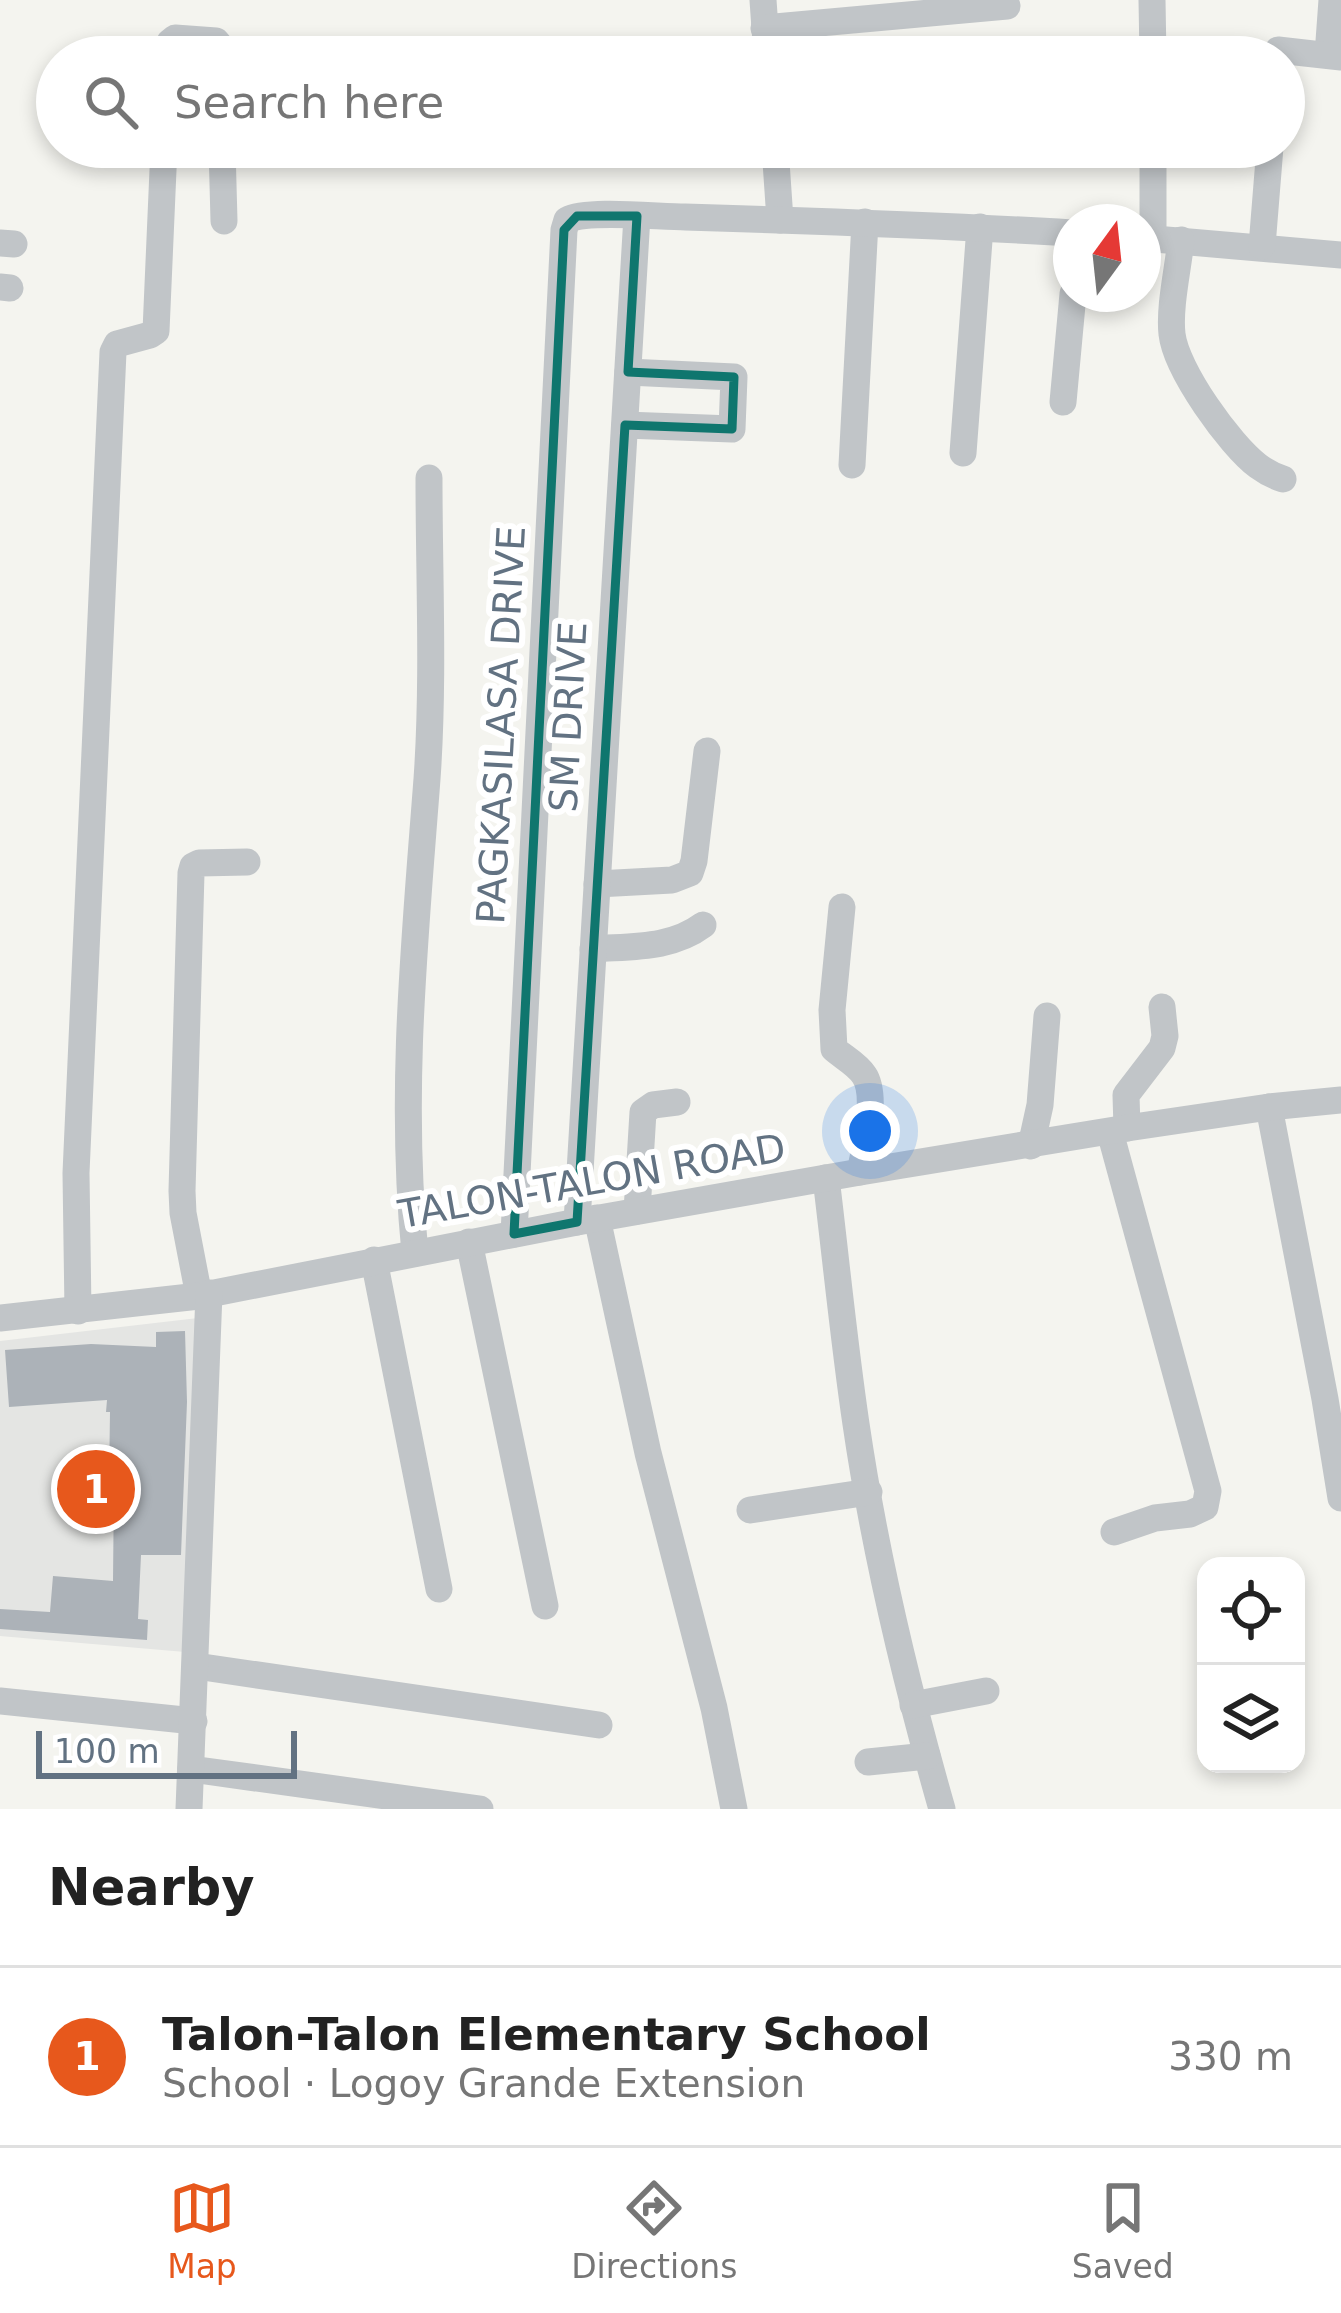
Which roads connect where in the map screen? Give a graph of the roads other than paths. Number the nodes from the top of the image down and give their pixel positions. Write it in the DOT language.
graph roads {
  1 [pos="1152,0"];
  2 [pos="1332,0"];
  3 [pos="1007,6"];
  4 [pos="763,14"];
  5 [pos="1153,36"];
  6 [pos="1334,56"];
  7 [pos="163,168"];
  8 [pos="223,168"];
  9 [pos="776,168"];
  10 [pos="1154,168"];
  11 [pos="1268,168"];
  12 [pos="1157,204"];
  13 [pos="637,216"];
  14 [pos="780,220"];
  15 [pos="224,221"];
  16 [pos="865,222"];
  17 [pos="980,227"];
  18 [pos="1053,232"];
  19 [pos="1161,239"];
  20 [pos="1262,246"];
  21 [pos="1161,253"];
  22 [pos="1341,255"];
  23 [pos="1072,312"];
  24 [pos="628,372"];
  25 [pos="1064,402"];
  26 [pos="625,425"];
  27 [pos="963,453"];
  28 [pos="852,465"];
  29 [pos="429,478"];
  30 [pos="1283,478"];
  31 [pos="707,751"];
  32 [pos="247,862"];
  33 [pos="597,884"];
  34 [pos="842,907"];
  35 [pos="703,925"];
  36 [pos="593,949"];
  37 [pos="1162,1007"];
  38 [pos="1047,1016"];
  39 [pos="1341,1100"];
  40 [pos="677,1102"];
  41 [pos="1269,1107"];
  42 [pos="1118,1130"];
  43 [pos="1030,1146"];
  44 [pos="860,1172"];
  45 [pos="826,1178"];
  46 [pos="637,1211"];
  47 [pos="587,1220"];
  48 [pos="514,1234"];
  49 [pos="469,1243"];
  50 [pos="415,1253"];
  51 [pos="374,1261"];
  52 [pos="204,1295"];
  53 [pos="78,1311"];
  54 [pos="0,1318"];
  55 [pos="869,1492"];
  56 [pos="1341,1498"];
  57 [pos="750,1510"];
  58 [pos="1114,1532"];
  59 [pos="439,1589"];
  60 [pos="545,1606"];
  61 [pos="196,1666"];
  62 [pos="986,1691"];
  63 [pos="0,1701"];
  64 [pos="914,1705"];
  65 [pos="194,1721"];
  66 [pos="599,1725"];
  67 [pos="927,1756"];
  68 [pos="868,1762"];
  69 [pos="191,1769"];
  70 [pos="189,1809"];
  71 [pos="480,1809"];
  72 [pos="734,1809"];
  73 [pos="942,1809"];
  1 -- 5 [label="street"];
  2 -- 6 [label="street"];
  3 -- 4 [label="street"];
  7 -- 53 [label="street"];
  8 -- 15 [label="street"];
  9 -- 14 [label="street"];
  10 -- 12 [label="street"];
  11 -- 20 [label="street"];
  13 -- 14 [label="street"];
  13 -- 24 [label="street, SM DRIVE"];
  13 -- 48 [label="street, PAGKASILASA DRIVE"];
  14 -- 16 [label="street"];
  16 -- 17 [label="street"];
  16 -- 28 [label="street"];
  17 -- 18 [label="street"];
  17 -- 27 [label="street"];
  19 -- 20 [label="street"];
  20 -- 22 [label="street"];
  21 -- 30 [label="street"];
  23 -- 25 [label="street"];
  24 -- 26 [label="street, SM DRIVE"];
  24 -- 26 [label="street"];
  26 -- 33 [label="street, SM DRIVE"];
  29 -- 50 [label="street"];
  31 -- 33 [label="street"];
  32 -- 52 [label="street"];
  33 -- 36 [label="street, SM DRIVE"];
  34 -- 44 [label="street"];
  35 -- 36 [label="street"];
  36 -- 47 [label="street, SM DRIVE"];
  37 -- 42 [label="street"];
  38 -- 43 [label="street"];
  39 -- 41 [label="street, TALON-TALON ROAD"];
  40 -- 46 [label="street"];
  41 -- 42 [label="street, TALON-TALON ROAD"];
  41 -- 56 [label="street"];
  42 -- 43 [label="street, TALON-TALON ROAD"];
  42 -- 58 [label="street"];
  43 -- 44 [label="street, TALON-TALON ROAD"];
  44 -- 45 [label="street, TALON-TALON ROAD"];
  45 -- 46 [label="street, TALON-TALON ROAD"];
  45 -- 55 [label="street"];
  46 -- 47 [label="street, TALON-TALON ROAD"];
  47 -- 48 [label="street, TALON-TALON ROAD"];
  47 -- 72 [label="street, SM DRIVE"];
  48 -- 49 [label="street, TALON-TALON ROAD"];
  49 -- 50 [label="street, TALON-TALON ROAD"];
  49 -- 60 [label="street"];
  50 -- 51 [label="street, TALON-TALON ROAD"];
  51 -- 52 [label="street, TALON-TALON ROAD"];
  51 -- 59 [label="street"];
  52 -- 53 [label="street, TALON-TALON ROAD"];
  52 -- 61 [label="street"];
  53 -- 54 [label="street, TALON-TALON ROAD"];
  55 -- 57 [label="street"];
  55 -- 64 [label="street"];
  61 -- 65 [label="street"];
  61 -- 66 [label="street"];
  62 -- 64 [label="street"];
  63 -- 65 [label="street"];
  64 -- 67 [label="street"];
  65 -- 69 [label="street"];
  67 -- 68 [label="street"];
  67 -- 73 [label="street"];
  69 -- 70 [label="street"];
  69 -- 71 [label="street"];
}
